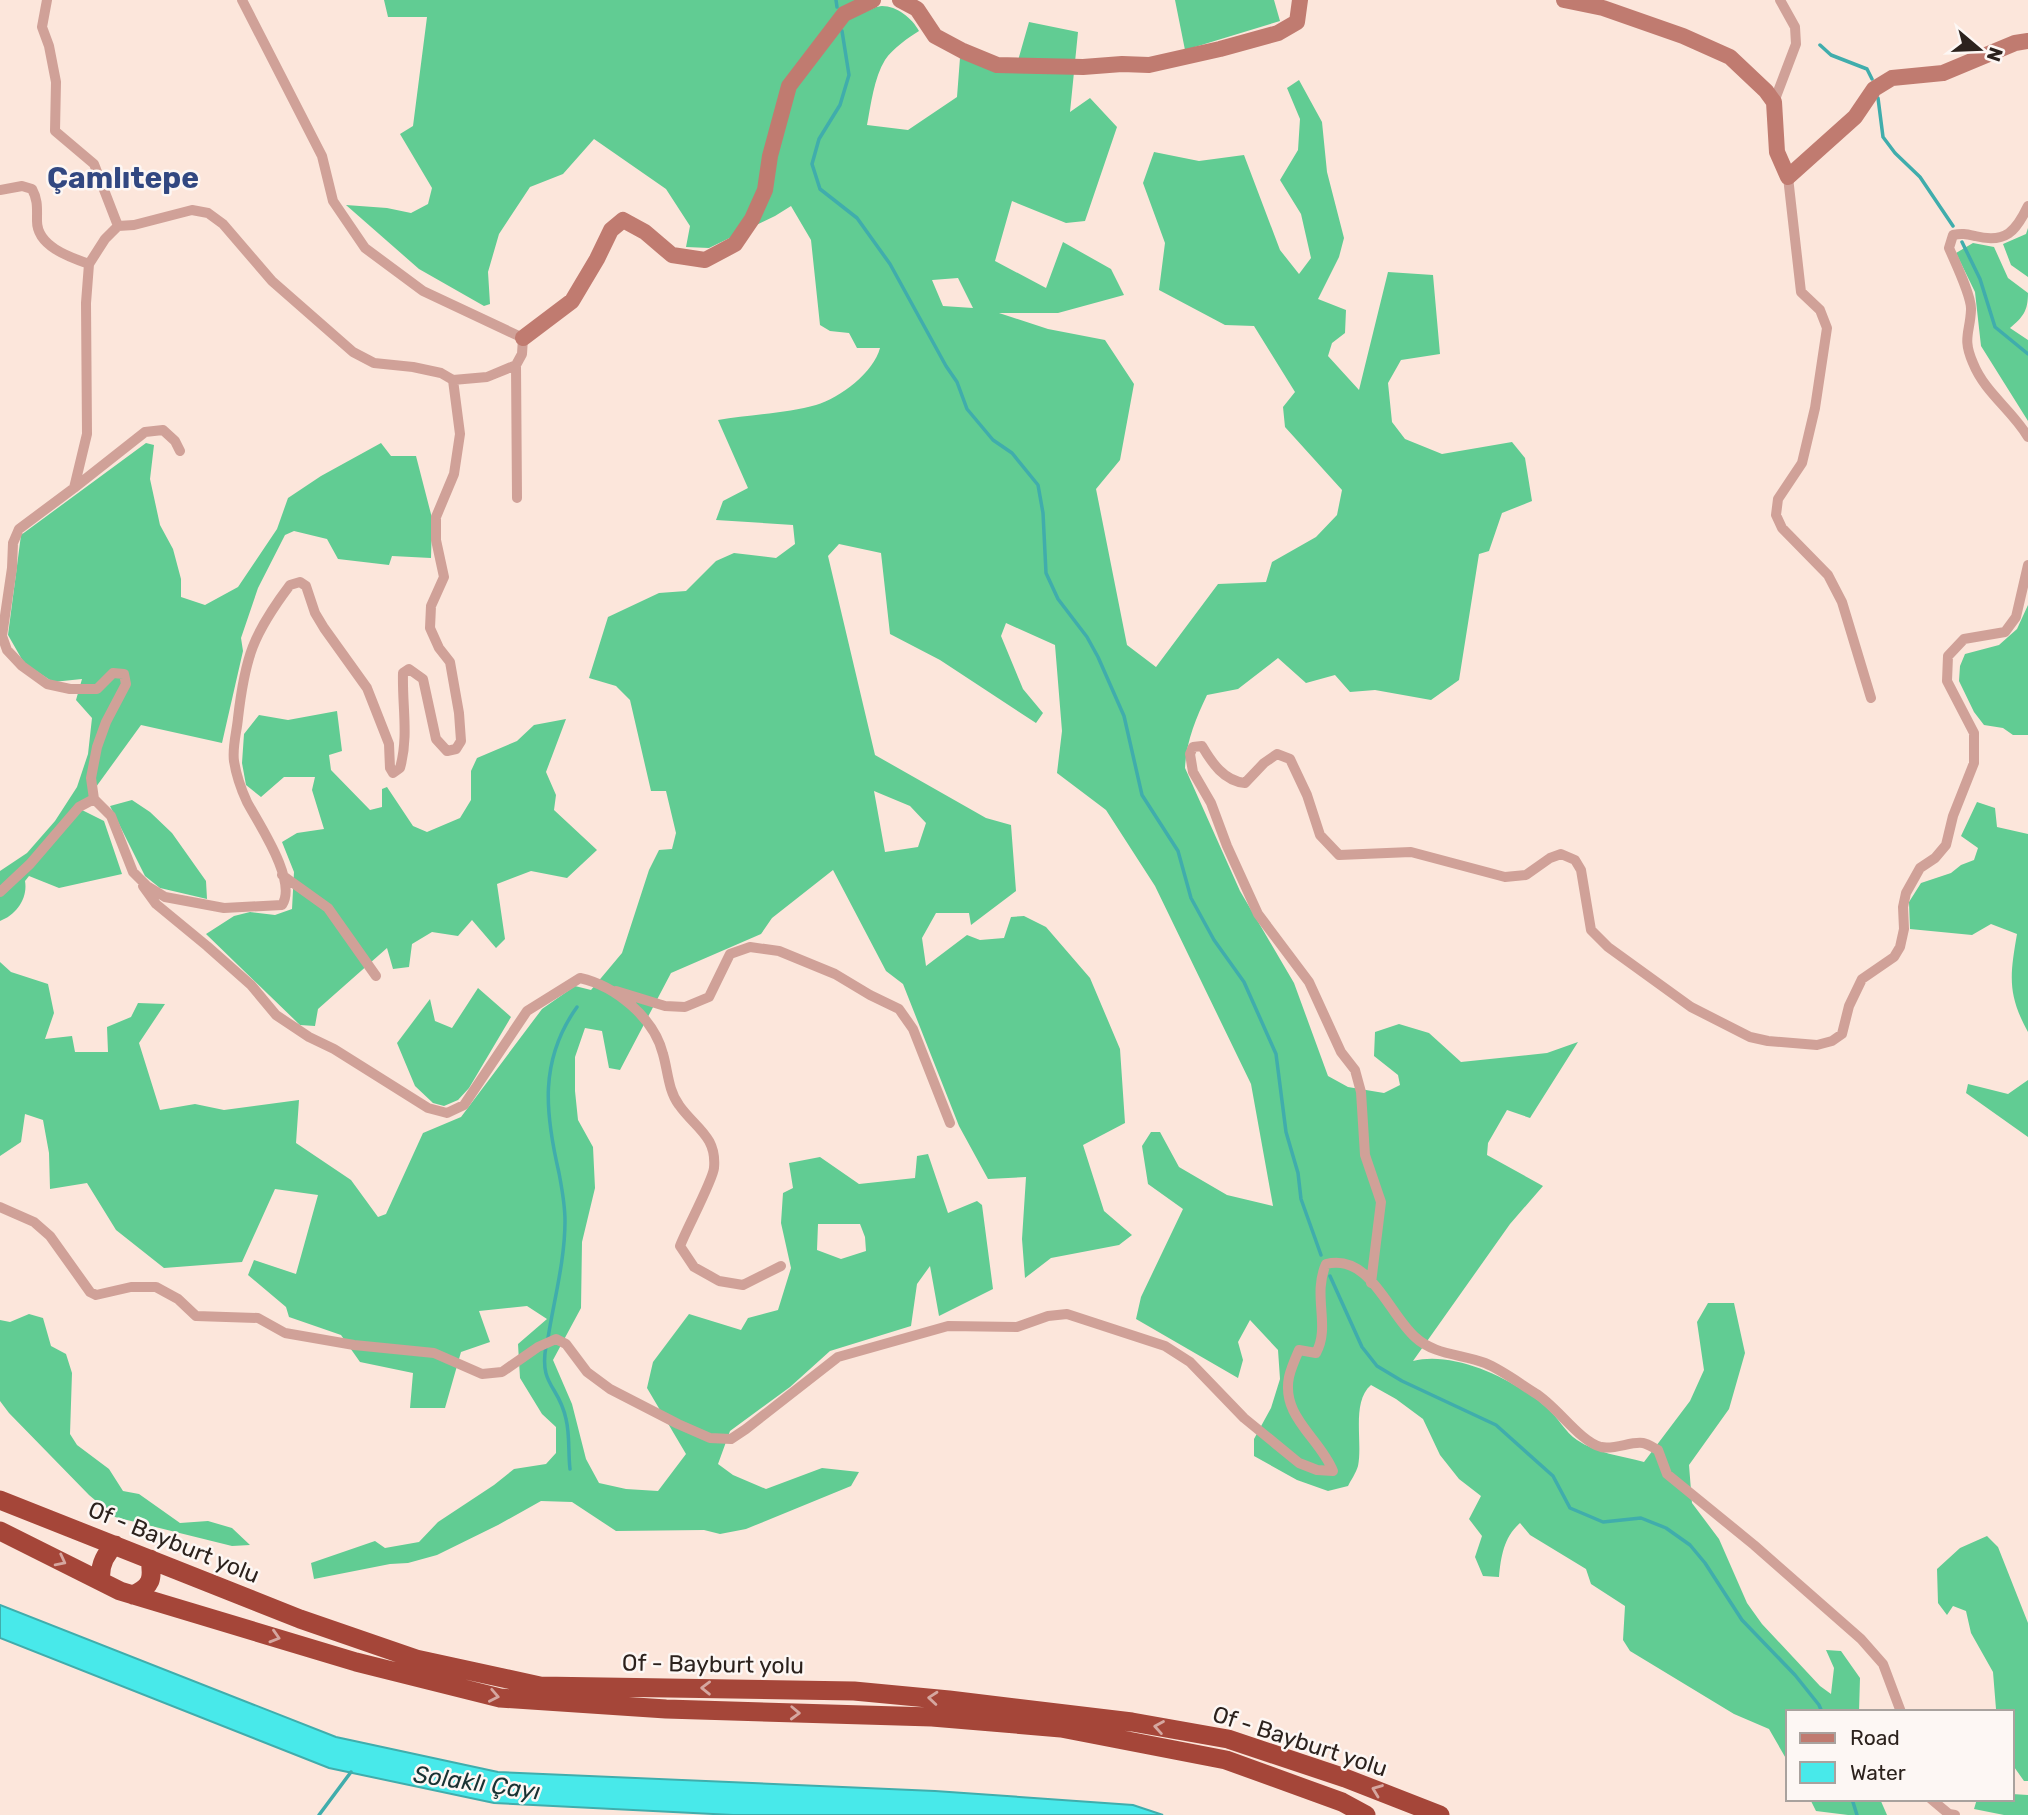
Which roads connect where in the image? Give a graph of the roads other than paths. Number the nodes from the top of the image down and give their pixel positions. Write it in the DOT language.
graph roads {
  1 [pos="47,0"];
  2 [pos="242,0"];
  3 [pos="873,0"];
  4 [pos="900,0"];
  5 [pos="1300,0"];
  6 [pos="1564,0"];
  7 [pos="1780,0"];
  8 [pos="2028,41"];
  9 [pos="1774,102"];
  10 [pos="1788,177"];
  11 [pos="0,190"];
  12 [pos="2028,206"];
  13 [pos="118,226"];
  14 [pos="89,264"];
  15 [pos="523,338"];
  16 [pos="516,365"];
  17 [pos="453,380"];
  18 [pos="2028,438"];
  19 [pos="180,450"];
  20 [pos="74,488"];
  21 [pos="517,498"];
  22 [pos="2028,565"];
  23 [pos="1871,698"];
  24 [pos="94,799"];
  25 [pos="133,872"];
  26 [pos="282,875"];
  27 [pos="0,892"];
  28 [pos="376,976"];
  29 [pos="610,988"];
  30 [pos="950,1123"];
  31 [pos="0,1207"];
  32 [pos="781,1266"];
  33 [pos="1371,1283"];
  34 [pos="0,1500"];
  35 [pos="0,1531"];
  36 [pos="115,1545"];
  37 [pos="150,1559"];
  38 [pos="101,1581"];
  39 [pos="133,1595"];
  40 [pos="1900,1710"];
  41 [pos="1933,1801"];
  42 [pos="1366,1815"];
  43 [pos="1440,1815"];
  44 [pos="1955,1815"];
  1 -- 13 [label="street"];
  2 -- 15 [label="street"];
  3 -- 15 [label="street"];
  4 -- 5 [label="street"];
  6 -- 9 [label="street"];
  7 -- 9 [label="street"];
  8 -- 10 [label="street"];
  9 -- 10 [label="street"];
  10 -- 23 [label="street"];
  11 -- 14 [label="street"];
  12 -- 18 [label="street"];
  13 -- 14 [label="street"];
  13 -- 17 [label="street"];
  14 -- 20 [label="street"];
  15 -- 16 [label="street"];
  16 -- 17 [label="street"];
  16 -- 21 [label="street"];
  17 -- 26 [label="street"];
  19 -- 20 [label="street"];
  20 -- 24 [label="street"];
  22 -- 33 [label="street"];
  24 -- 25 [label="street"];
  24 -- 27 [label="street"];
  25 -- 26 [label="street"];
  25 -- 29 [label="street"];
  26 -- 28 [label="street"];
  29 -- 30 [label="street"];
  29 -- 32 [label="street"];
  31 -- 33 [label="street"];
  33 -- 40 [label="street"];
  34 -- 36 [label="highway, Of - Bayburt yolu"];
  35 -- 38 [label="highway, Of - Bayburt yolu, one-way"];
  36 -- 37 [label="highway, Of - Bayburt yolu"];
  36 -- 38 [label="highway"];
  37 -- 39 [label="highway"];
  43 -- 37 [label="highway, Of - Bayburt yolu, one-way"];
  38 -- 39 [label="highway, Of - Bayburt yolu"];
  39 -- 42 [label="highway, Of - Bayburt yolu, one-way"];
  41 -- 44 [label="street"];
}
